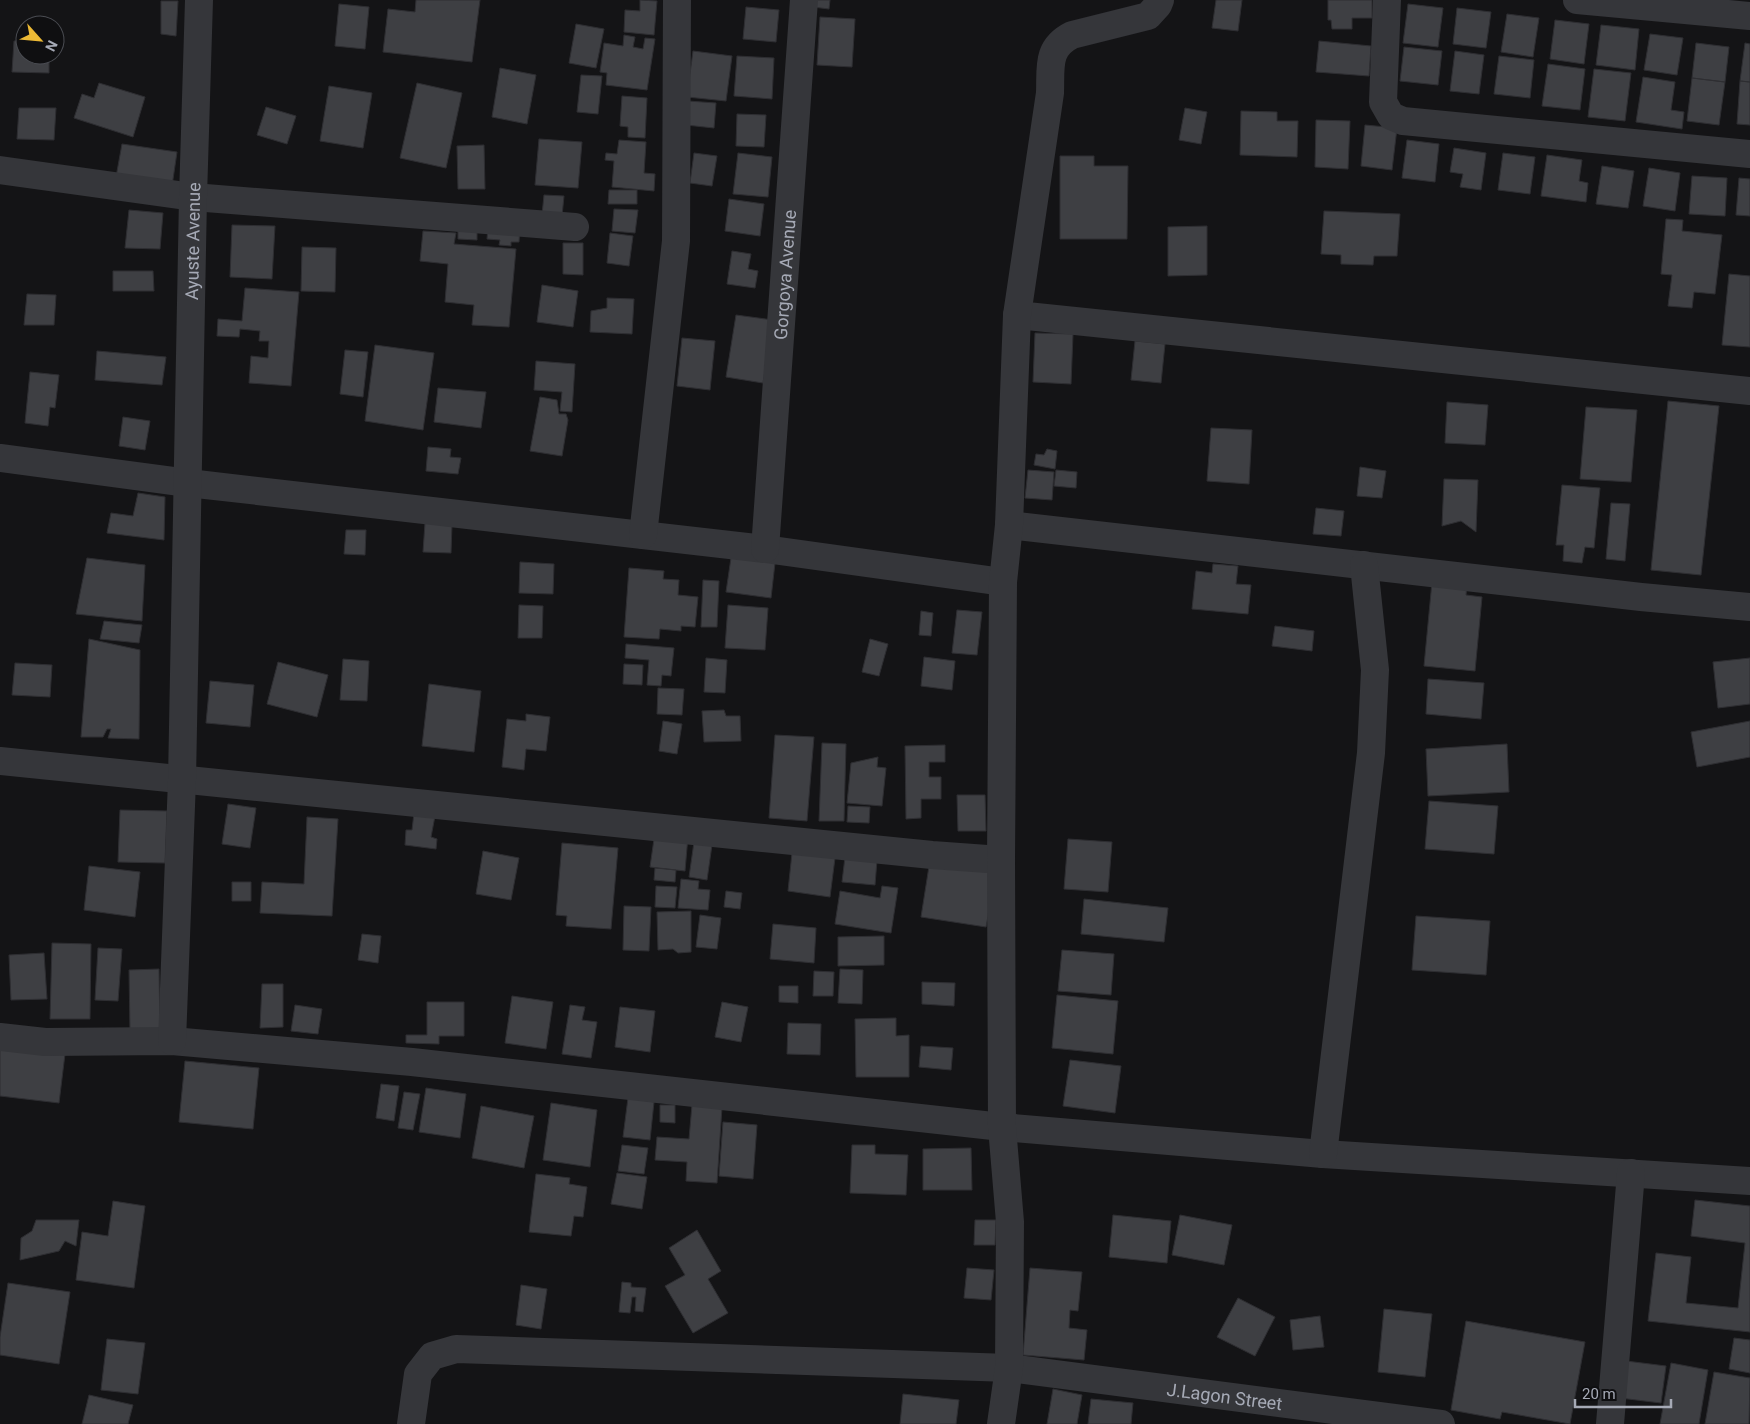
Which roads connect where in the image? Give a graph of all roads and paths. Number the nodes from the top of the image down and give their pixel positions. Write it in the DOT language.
graph roads {
  1 [pos="199,0"];
  2 [pos="677,0"];
  3 [pos="804,0"];
  4 [pos="1160,0"];
  5 [pos="1388,0"];
  6 [pos="1577,0"];
  7 [pos="1750,16"];
  8 [pos="1750,154"];
  9 [pos="0,170"];
  10 [pos="193,197"];
  11 [pos="575,227"];
  12 [pos="1017,315"];
  13 [pos="1750,391"];
  14 [pos="0,458"];
  15 [pos="188,484"];
  16 [pos="1009,525"];
  17 [pos="642,535"];
  18 [pos="766,549"];
  19 [pos="1364,566"];
  20 [pos="1003,582"];
  21 [pos="1750,607"];
  22 [pos="0,761"];
  23 [pos="182,780"];
  24 [pos="1001,860"];
  25 [pos="0,1037"];
  26 [pos="172,1042"];
  27 [pos="1002,1127"];
  28 [pos="1323,1154"];
  29 [pos="1632,1173"];
  30 [pos="1750,1181"];
  31 [pos="1008,1368"];
  32 [pos="411,1424"];
  33 [pos="1001,1424"];
  34 [pos="1441,1424"];
  35 [pos="1610,1424"];
  1 -- 10 [label="street, Ayuste Avenue"];
  2 -- 17 [label="street"];
  3 -- 18 [label="street, Gorgoya Avenue"];
  4 -- 12 [label="street"];
  5 -- 8 [label="street"];
  6 -- 7 [label="street"];
  9 -- 10 [label="street"];
  10 -- 11 [label="street"];
  10 -- 15 [label="street, Ayuste Avenue"];
  12 -- 13 [label="street"];
  12 -- 16 [label="street"];
  14 -- 15 [label="street"];
  15 -- 17 [label="street"];
  15 -- 23 [label="street, Ayuste Avenue"];
  16 -- 19 [label="street"];
  16 -- 20 [label="street"];
  17 -- 18 [label="street"];
  18 -- 20 [label="street"];
  19 -- 21 [label="street"];
  19 -- 28 [label="street"];
  20 -- 24 [label="street"];
  22 -- 23 [label="street"];
  23 -- 24 [label="street"];
  23 -- 26 [label="street, Ayuste Avenue"];
  24 -- 27 [label="street"];
  25 -- 26 [label="street"];
  26 -- 27 [label="street"];
  27 -- 28 [label="street"];
  27 -- 31 [label="street"];
  28 -- 29 [label="street"];
  29 -- 30 [label="street"];
  29 -- 35 [label="street"];
  31 -- 32 [label="street, J.Lagon Street"];
  31 -- 33 [label="street"];
  31 -- 34 [label="street, J.Lagon Street"];
}
